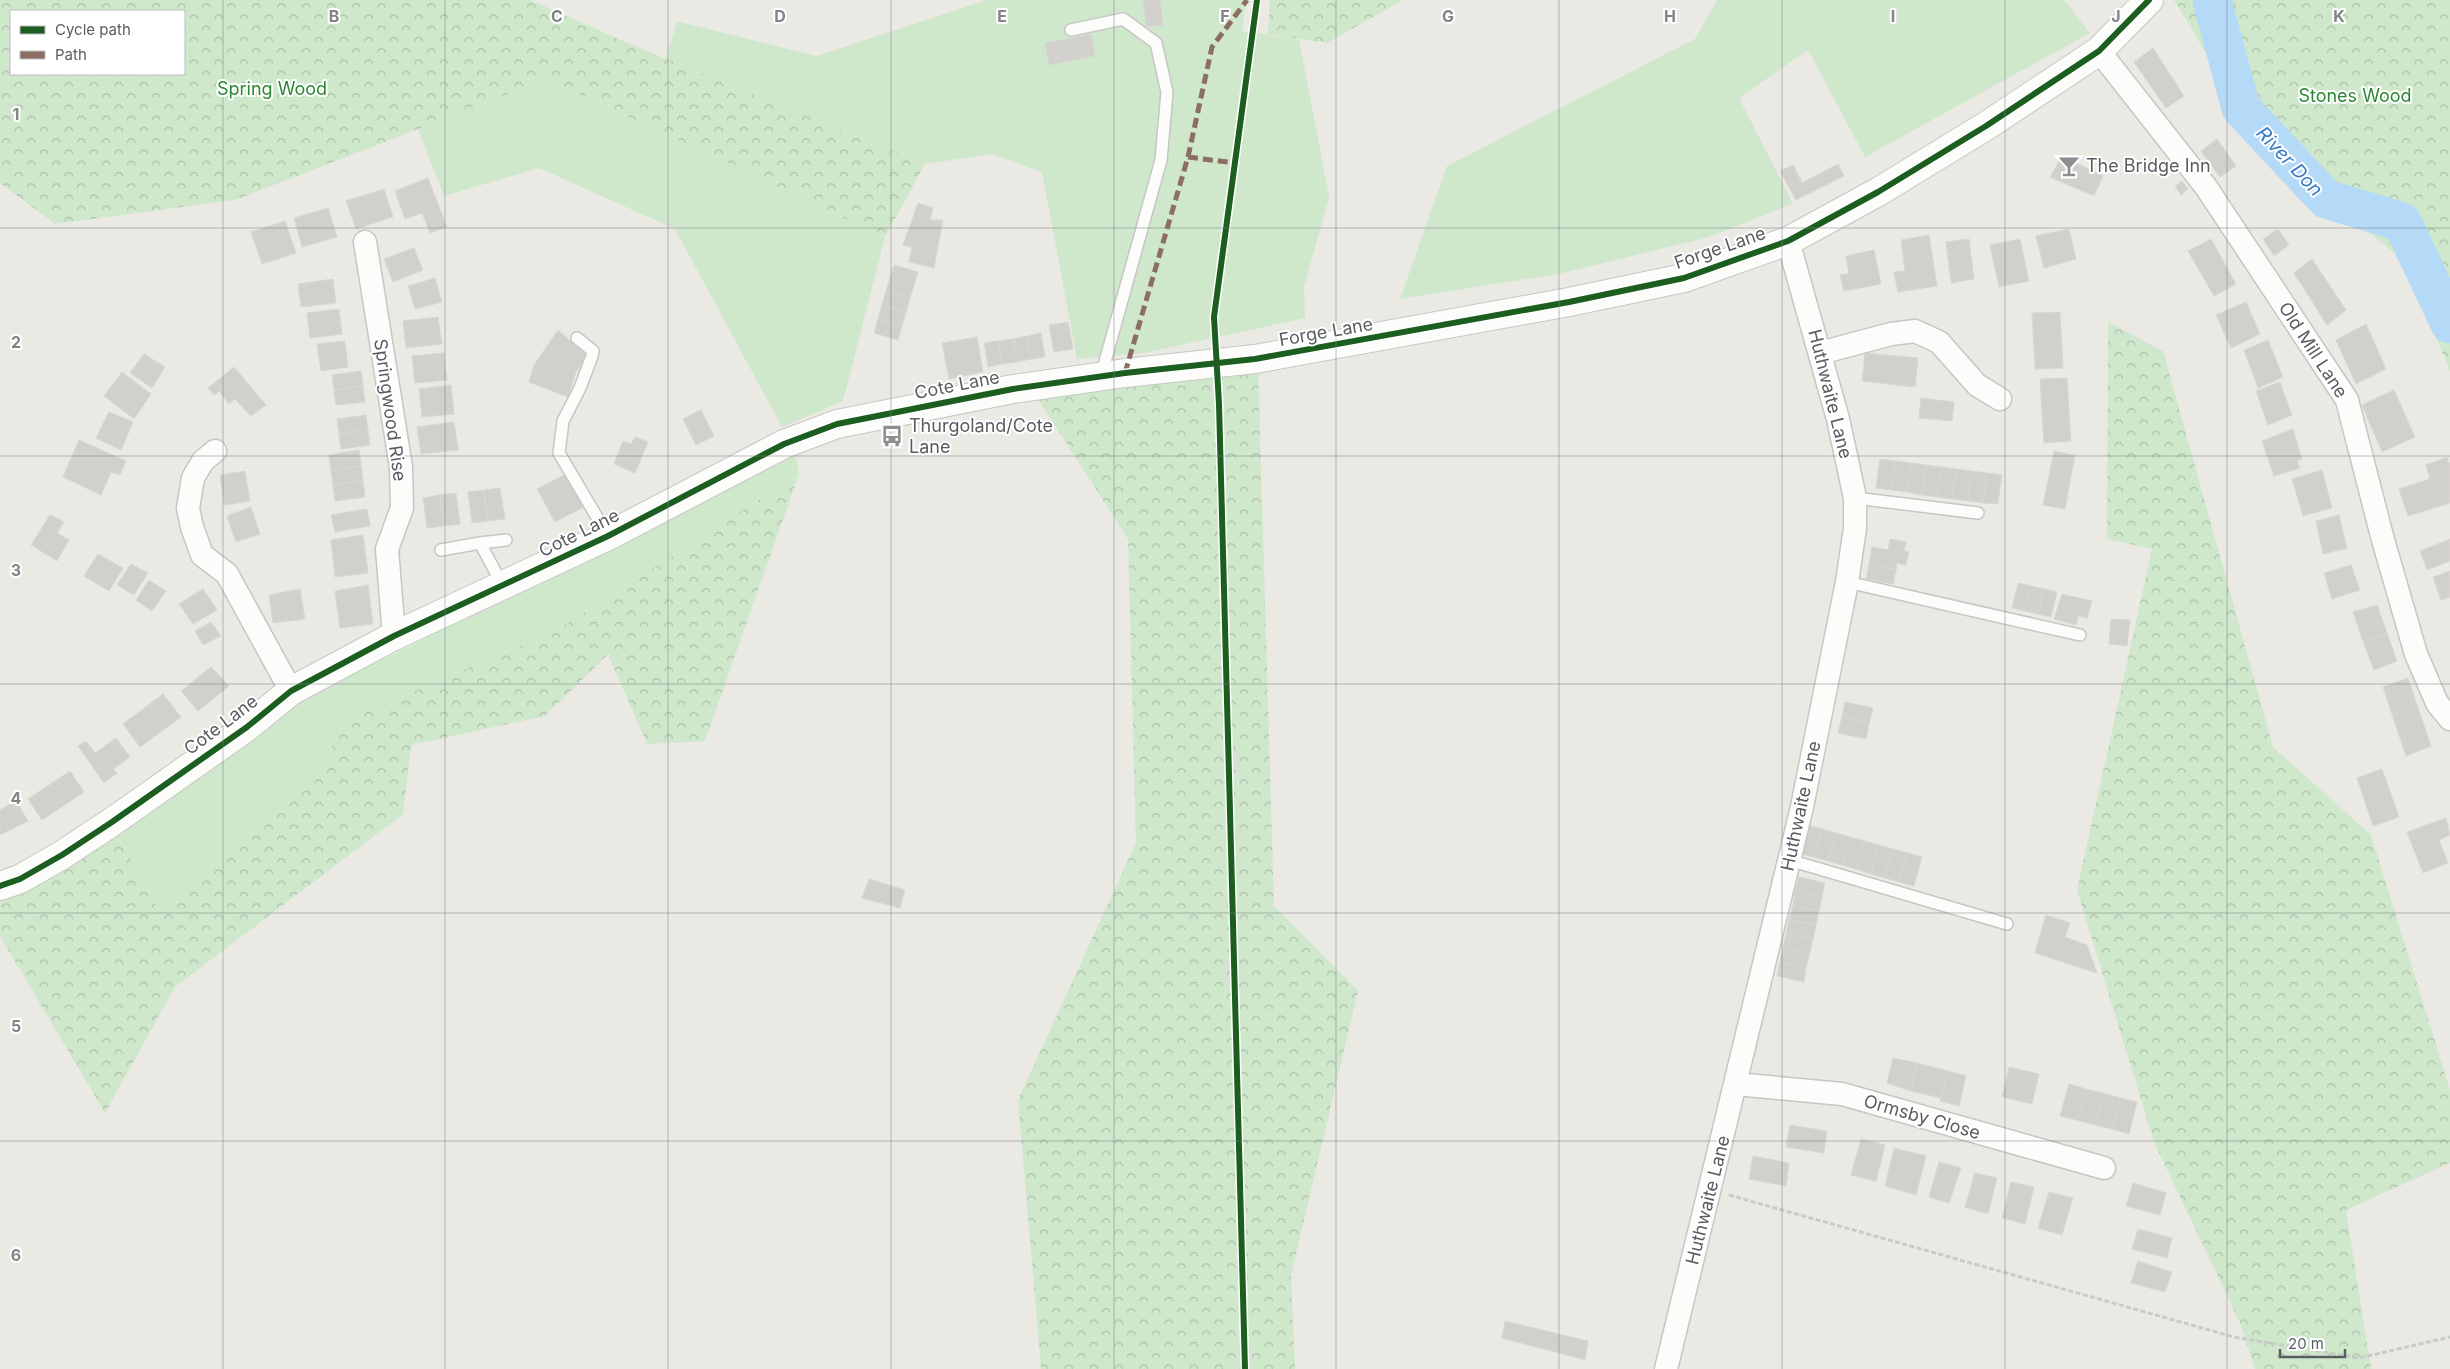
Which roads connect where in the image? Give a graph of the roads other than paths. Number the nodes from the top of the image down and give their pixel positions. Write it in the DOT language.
graph roads {
  1 [pos="2149,0"];
  2 [pos="1071,30"];
  3 [pos="2099,50"];
  4 [pos="1788,241"];
  5 [pos="365,242"];
  6 [pos="577,338"];
  7 [pos="1820,353"];
  8 [pos="1232,363"];
  9 [pos="1100,377"];
  10 [pos="2004,401"];
  11 [pos="215,451"];
  12 [pos="1855,498"];
  13 [pos="1978,513"];
  14 [pos="608,536"];
  15 [pos="506,540"];
  16 [pos="480,543"];
  17 [pos="441,550"];
  18 [pos="1847,582"];
  19 [pos="503,586"];
  20 [pos="2080,635"];
  21 [pos="394,636"];
  22 [pos="291,691"];
  23 [pos="2450,719"];
  24 [pos="1789,860"];
  25 [pos="0,886"];
  26 [pos="2008,924"];
  27 [pos="1736,1084"];
  28 [pos="2104,1168"];
  29 [pos="1666,1369"];
  1 -- 3 [label="street, Forge Lane"];
  2 -- 9 [label="lane"];
  3 -- 4 [label="street, Forge Lane"];
  3 -- 23 [label="street, Old Mill Lane"];
  4 -- 7 [label="street, Huthwaite Lane"];
  4 -- 8 [label="street, Forge Lane"];
  5 -- 21 [label="street, Springwood Rise"];
  6 -- 14 [label="lane"];
  7 -- 10 [label="street"];
  7 -- 12 [label="street, Huthwaite Lane"];
  8 -- 9 [label="street, Cote Lane"];
  9 -- 14 [label="street, Cote Lane"];
  11 -- 22 [label="street"];
  12 -- 13 [label="lane"];
  12 -- 18 [label="street, Huthwaite Lane"];
  14 -- 19 [label="street, Cote Lane"];
  15 -- 16 [label="lane"];
  16 -- 17 [label="lane"];
  16 -- 19 [label="lane"];
  18 -- 20 [label="lane"];
  18 -- 24 [label="street, Huthwaite Lane"];
  19 -- 21 [label="street, Cote Lane"];
  21 -- 22 [label="street, Cote Lane"];
  22 -- 25 [label="street, Cote Lane"];
  24 -- 26 [label="lane"];
  24 -- 27 [label="street, Huthwaite Lane"];
  27 -- 28 [label="street, Ormsby Close"];
  27 -- 29 [label="street, Huthwaite Lane"];
}
